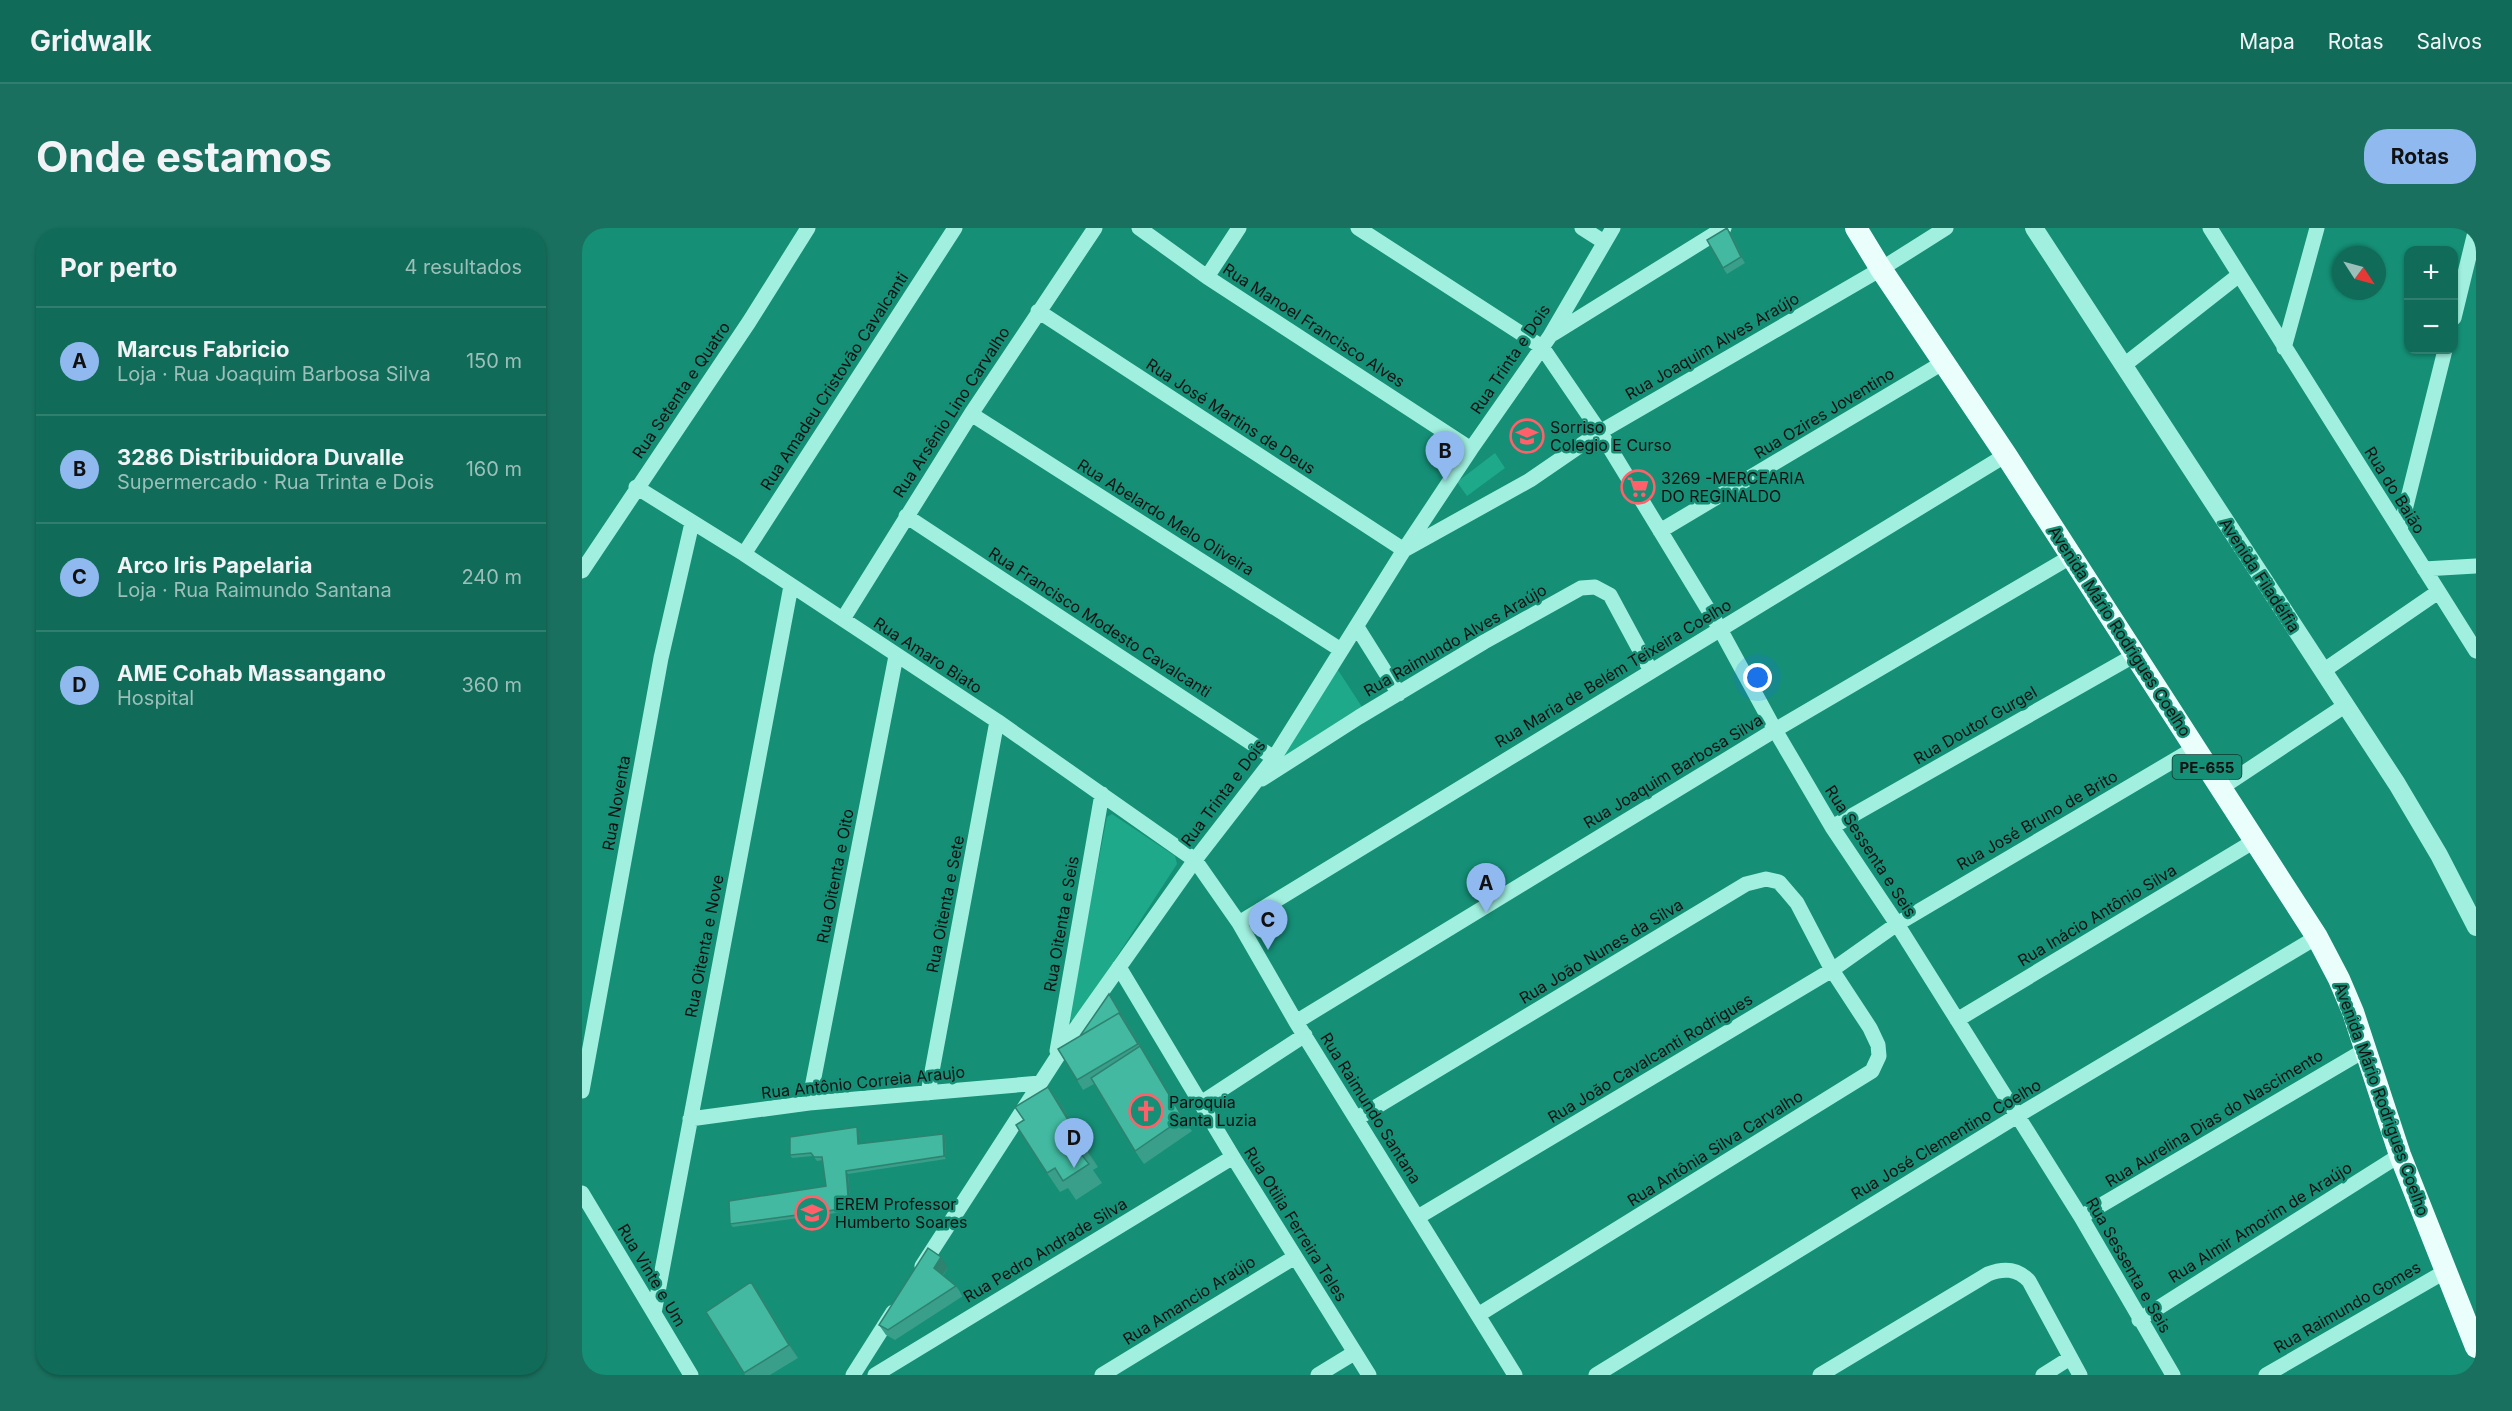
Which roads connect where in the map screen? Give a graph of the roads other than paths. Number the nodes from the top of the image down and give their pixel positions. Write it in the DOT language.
graph roads {
  1 [pos="808,228"];
  2 [pos="955,228"];
  3 [pos="1095,228"];
  4 [pos="1139,228"];
  5 [pos="1239,228"];
  6 [pos="1358,228"];
  7 [pos="1582,228"];
  8 [pos="1613,228"];
  9 [pos="1724,228"];
  10 [pos="1856,228"];
  11 [pos="1946,228"];
  12 [pos="2034,228"];
  13 [pos="2210,228"];
  14 [pos="2317,228"];
  15 [pos="2476,228"];
  16 [pos="1604,242"];
  17 [pos="1881,269"];
  18 [pos="2239,275"];
  19 [pos="1207,277"];
  20 [pos="2458,302"];
  21 [pos="1038,312"];
  22 [pos="1546,341"];
  23 [pos="2284,348"];
  24 [pos="2444,354"];
  25 [pos="1944,362"];
  26 [pos="2122,366"];
  27 [pos="971,414"];
  28 [pos="1600,432"];
  29 [pos="1470,449"];
  30 [pos="2006,454"];
  31 [pos="636,487"];
  32 [pos="906,516"];
  33 [pos="692,522"];
  34 [pos="2400,530"];
  35 [pos="1659,531"];
  36 [pos="1404,550"];
  37 [pos="744,554"];
  38 [pos="2072,556"];
  39 [pos="2476,566"];
  40 [pos="2424,569"];
  41 [pos="582,571"];
  42 [pos="791,586"];
  43 [pos="2438,592"];
  44 [pos="843,620"];
  45 [pos="1357,627"];
  46 [pos="1720,629"];
  47 [pos="1341,650"];
  48 [pos="2476,651"];
  49 [pos="2136,655"];
  50 [pos="896,656"];
  51 [pos="2323,670"];
  52 [pos="1651,671"];
  53 [pos="1399,694"];
  54 [pos="2346,705"];
  55 [pos="997,721"];
  56 [pos="1775,730"];
  57 [pos="2195,748"];
  58 [pos="1274,758"];
  59 [pos="1250,787"];
  60 [pos="2221,788"];
  61 [pos="1102,794"];
  62 [pos="1832,827"];
  63 [pos="2256,840"];
  64 [pos="1195,860"];
  65 [pos="1239,923"];
  66 [pos="1897,924"];
  67 [pos="2476,927"];
  68 [pos="2317,937"];
  69 [pos="1119,967"];
  70 [pos="1832,970"];
  71 [pos="1957,1020"];
  72 [pos="1296,1022"];
  73 [pos="1305,1035"];
  74 [pos="2365,1050"];
  75 [pos="1056,1060"];
  76 [pos="1040,1083"];
  77 [pos="582,1091"];
  78 [pos="928,1093"];
  79 [pos="809,1103"];
  80 [pos="1201,1103"];
  81 [pos="2017,1116"];
  82 [pos="690,1119"];
  83 [pos="1356,1119"];
  84 [pos="2400,1155"];
  85 [pos="1233,1157"];
  86 [pos="582,1193"];
  87 [pos="1418,1217"];
  88 [pos="2081,1217"];
  89 [pos="1294,1257"];
  90 [pos="2446,1271"];
  91 [pos="917,1274"];
  92 [pos="904,1294"];
  93 [pos="654,1313"];
  94 [pos="1478,1315"];
  95 [pos="2139,1320"];
  96 [pos="2476,1347"];
  97 [pos="1354,1353"];
  98 [pos="2070,1358"];
  99 [pos="691,1375"];
  100 [pos="853,1375"];
  101 [pos="875,1375"];
  102 [pos="1102,1375"];
  103 [pos="1318,1375"];
  104 [pos="1368,1375"];
  105 [pos="1515,1375"];
  106 [pos="1596,1375"];
  107 [pos="1820,1375"];
  108 [pos="2043,1375"];
  109 [pos="2080,1375"];
  110 [pos="2173,1375"];
  111 [pos="2266,1375"];
  1 -- 31 [label="street, Rua Setenta e Quatro"];
  2 -- 37 [label="street, Rua Amadeu Cristovão Cavalcanti"];
  3 -- 21 [label="street, Rua Arsênio Lino Carvalho"];
  4 -- 19 [label="street, Rua Manoel Francisco Alves"];
  5 -- 19 [label="street"];
  6 -- 22 [label="street"];
  7 -- 16 [label="street"];
  8 -- 16 [label="street, Rua Trinta e Dois"];
  9 -- 22 [label="street"];
  10 -- 17 [label="main road, Avenida Mário Rodrigues Coelho / PE-655"];
  11 -- 17 [label="street, Rua Joaquim Alves Araújo"];
  12 -- 26 [label="street, Avenida Filadélfia"];
  13 -- 18 [label="street, Rua do Baião"];
  14 -- 23 [label="street"];
  15 -- 20 [label="street"];
  16 -- 22 [label="street, Rua Trinta e Dois"];
  17 -- 25 [label="main road, Avenida Mário Rodrigues Coelho / PE-655"];
  17 -- 28 [label="street, Rua Joaquim Alves Araújo"];
  18 -- 23 [label="street, Rua do Baião"];
  18 -- 26 [label="street"];
  19 -- 29 [label="street, Rua Manoel Francisco Alves"];
  21 -- 27 [label="street, Rua Arsênio Lino Carvalho"];
  21 -- 36 [label="street, Rua José Martins de Deus"];
  22 -- 28 [label="street, Rua Sessenta e Seis"];
  22 -- 29 [label="street, Rua Trinta e Dois"];
  23 -- 34 [label="street, Rua do Baião"];
  24 -- 34 [label="street"];
  25 -- 30 [label="main road, Avenida Mário Rodrigues Coelho / PE-655"];
  25 -- 35 [label="street, Rua Ozires Joventino"];
  26 -- 51 [label="street, Avenida Filadélfia"];
  27 -- 32 [label="street, Rua Arsênio Lino Carvalho"];
  27 -- 47 [label="street, Rua Abelardo Melo Oliveira"];
  28 -- 35 [label="street, Rua Sessenta e Seis"];
  28 -- 36 [label="street, Rua Joaquim Alves Araújo"];
  29 -- 36 [label="street, Rua Trinta e Dois"];
  30 -- 38 [label="main road, Avenida Mário Rodrigues Coelho / PE-655"];
  30 -- 46 [label="street, Rua Maria de Belém Teixeira Coelho"];
  31 -- 33 [label="street, Rua Amaro Biato"];
  31 -- 41 [label="street, Rua Setenta e Quatro"];
  32 -- 44 [label="street, Rua Arsênio Lino Carvalho"];
  32 -- 58 [label="street, Rua Francisco Modesto Cavalcanti"];
  33 -- 37 [label="street, Rua Amaro Biato"];
  33 -- 77 [label="street, Rua Noventa"];
  34 -- 40 [label="street, Rua do Baião"];
  35 -- 46 [label="street, Rua Sessenta e Seis"];
  36 -- 45 [label="street, Rua Trinta e Dois"];
  37 -- 42 [label="street, Rua Amaro Biato"];
  38 -- 49 [label="main road, Avenida Mário Rodrigues Coelho / PE-655"];
  38 -- 56 [label="street, Rua Joaquim Barbosa Silva"];
  39 -- 40 [label="street"];
  40 -- 43 [label="street, Rua do Baião"];
  42 -- 44 [label="street, Rua Amaro Biato"];
  42 -- 82 [label="street, Rua Oitenta e Nove"];
  43 -- 48 [label="street, Rua do Baião"];
  43 -- 51 [label="street"];
  44 -- 50 [label="street, Rua Amaro Biato"];
  45 -- 47 [label="street, Rua Trinta e Dois"];
  45 -- 53 [label="street"];
  46 -- 52 [label="street, Rua Maria de Belém Teixeira Coelho"];
  46 -- 56 [label="street, Rua Sessenta e Seis"];
  47 -- 58 [label="street, Rua Trinta e Dois"];
  49 -- 57 [label="main road, Avenida Mário Rodrigues Coelho / PE-655"];
  49 -- 62 [label="street, Rua Doutor Gurgel"];
  50 -- 55 [label="street, Rua Amaro Biato"];
  50 -- 79 [label="street, Rua Oitenta e Oito"];
  51 -- 54 [label="street, Avenida Filadélfia"];
  52 -- 53 [label="street, Rua Raimundo Alves Araújo"];
  52 -- 65 [label="street, Rua Maria de Belém Teixeira Coelho"];
  53 -- 59 [label="street, Rua Raimundo Alves Araújo"];
  54 -- 60 [label="street"];
  54 -- 67 [label="street, Avenida Filadélfia"];
  55 -- 61 [label="street, Rua Amaro Biato"];
  55 -- 78 [label="street, Rua Oitenta e Sete"];
  56 -- 62 [label="street, Rua Sessenta e Seis"];
  56 -- 72 [label="street, Rua Joaquim Barbosa Silva"];
  57 -- 60 [label="main road, Avenida Mário Rodrigues Coelho / PE-655"];
  57 -- 66 [label="street, Rua José Bruno de Brito"];
  58 -- 59 [label="street, Rua Trinta e Dois"];
  59 -- 64 [label="street, Rua Trinta e Dois"];
  60 -- 63 [label="main road, Avenida Mário Rodrigues Coelho / PE-655"];
  61 -- 64 [label="street, Rua Amaro Biato"];
  61 -- 75 [label="street, Rua Oitenta e Seis"];
  62 -- 66 [label="street, Rua Sessenta e Seis"];
  63 -- 68 [label="main road, Avenida Mário Rodrigues Coelho / PE-655"];
  63 -- 71 [label="street, Rua Inácio Antônio Silva"];
  64 -- 65 [label="street, Rua Raimundo Santana"];
  64 -- 69 [label="street, Rua Trinta e Dois"];
  65 -- 72 [label="street, Rua Raimundo Santana"];
  66 -- 70 [label="street, Rua João Cavalcanti Rodrigues"];
  66 -- 71 [label="street, Rua Sessenta e Seis"];
  68 -- 74 [label="main road, Avenida Mário Rodrigues Coelho / PE-655"];
  68 -- 81 [label="street, Rua José Clementino Coelho"];
  69 -- 75 [label="street, Rua Trinta e Dois"];
  69 -- 80 [label="street, Rua Otilia Ferreira Teles"];
  70 -- 83 [label="street, Rua João Nunes da Silva"];
  70 -- 87 [label="street, Rua João Cavalcanti Rodrigues"];
  70 -- 94 [label="street, Rua Antônia Silva Carvalho"];
  71 -- 81 [label="street, Rua Sessenta e Seis"];
  72 -- 73 [label="street, Rua Raimundo Santana"];
  73 -- 80 [label="street"];
  73 -- 83 [label="street, Rua Raimundo Santana"];
  74 -- 84 [label="main road, Avenida Mário Rodrigues Coelho / PE-655"];
  74 -- 88 [label="street, Rua Aurelina Dias do Nascimento"];
  75 -- 76 [label="street, Rua Trinta e Dois"];
  76 -- 78 [label="street, Rua Antônio Correia Araujo"];
  76 -- 91 [label="street, Rua Trinta e Dois"];
  78 -- 79 [label="street, Rua Antônio Correia Araujo"];
  79 -- 82 [label="street, Rua Antônio Correia Araujo"];
  80 -- 85 [label="street, Rua Otilia Ferreira Teles"];
  81 -- 88 [label="street, Rua Sessenta e Seis"];
  81 -- 106 [label="street, Rua José Clementino Coelho"];
  82 -- 93 [label="street, Rua Oitenta e Nove"];
  83 -- 87 [label="street, Rua Raimundo Santana"];
  84 -- 90 [label="main road, Avenida Mário Rodrigues Coelho / PE-655"];
  84 -- 95 [label="street, Rua Almir Amorim de Araújo"];
  85 -- 89 [label="street, Rua Otilia Ferreira Teles"];
  85 -- 101 [label="street, Rua Pedro Andrade Silva"];
  86 -- 93 [label="street, Rua Vinte e Um"];
  87 -- 94 [label="street, Rua Raimundo Santana"];
  88 -- 95 [label="street, Rua Sessenta e Seis"];
  89 -- 97 [label="street, Rua Otilia Ferreira Teles"];
  89 -- 102 [label="street, Rua Amancio Araújo"];
  90 -- 96 [label="main road, Avenida Mário Rodrigues Coelho / PE-655"];
  90 -- 111 [label="street, Rua Raimundo Gomes"];
  92 -- 100 [label="street"];
  93 -- 99 [label="street, Rua Vinte e Um"];
  94 -- 105 [label="street, Rua Raimundo Santana"];
  95 -- 110 [label="street, Rua Sessenta e Seis"];
  97 -- 103 [label="street"];
  97 -- 104 [label="street, Rua Otilia Ferreira Teles"];
  98 -- 107 [label="street"];
  98 -- 108 [label="street"];
  98 -- 109 [label="street"];
}
